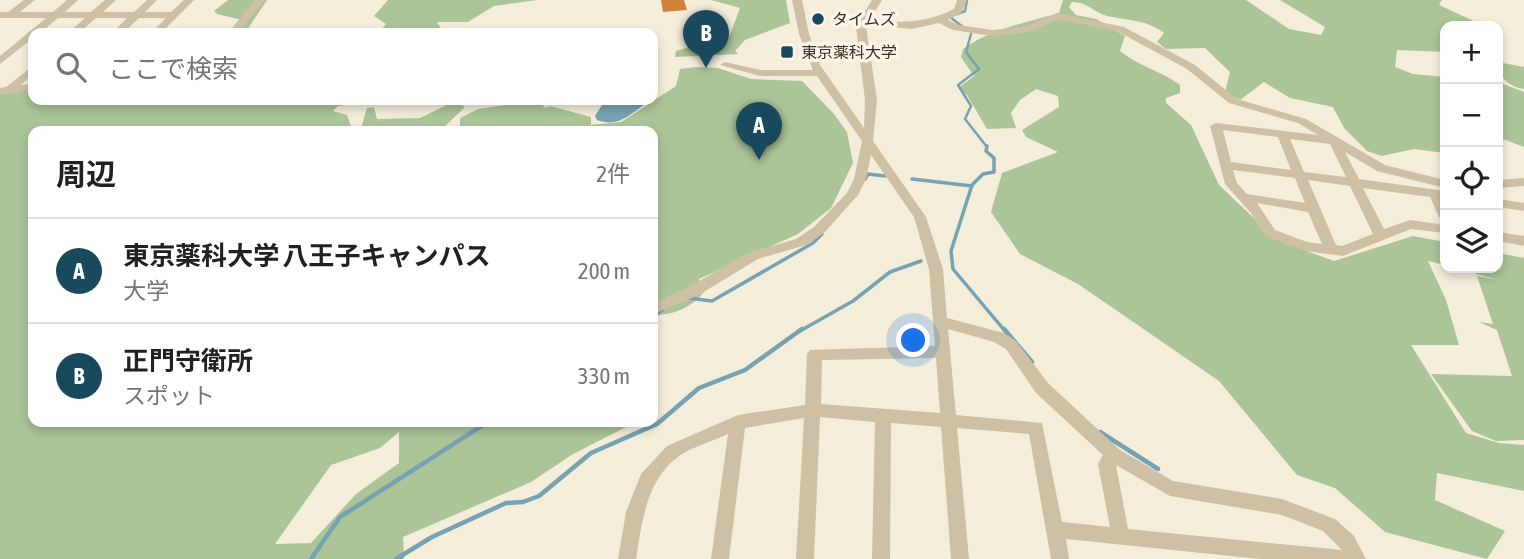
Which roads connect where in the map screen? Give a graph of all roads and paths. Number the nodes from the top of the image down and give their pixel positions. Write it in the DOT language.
graph roads {
  1 [pos="30,0"];
  2 [pos="73,0"];
  3 [pos="111,0"];
  4 [pos="152,0"];
  5 [pos="190,0"];
  6 [pos="260,0"];
  7 [pos="797,0"];
  8 [pos="877,0"];
  9 [pos="962,0"];
  10 [pos="5,15"];
  11 [pos="56,15"];
  12 [pos="94,15"];
  13 [pos="137,15"];
  14 [pos="175,15"];
  15 [pos="939,19"];
  16 [pos="863,20"];
  17 [pos="0,23"];
  18 [pos="39,28"];
  19 [pos="79,28"];
  20 [pos="123,28"];
  21 [pos="161,28"];
  22 [pos="237,28"];
  23 [pos="28,37"];
  24 [pos="0,61"];
  25 [pos="28,73"];
  26 [pos="770,73"];
  27 [pos="820,73"];
  28 [pos="28,88"];
  29 [pos="4,91"];
  30 [pos="1283,136"];
  31 [pos="869,140"];
  32 [pos="1334,141"];
  33 [pos="1227,164"];
  34 [pos="1297,173"];
  35 [pos="1355,181"];
  36 [pos="1524,182"];
  37 [pos="1503,184"];
  38 [pos="1440,190"];
  39 [pos="1440,191"];
  40 [pos="1241,197"];
  41 [pos="1503,204"];
  42 [pos="1524,207"];
  43 [pos="1312,208"];
  44 [pos="1440,228"];
  45 [pos="1381,236"];
  46 [pos="1503,238"];
  47 [pos="1524,241"];
  48 [pos="1331,250"];
  49 [pos="658,307"];
  50 [pos="941,322"];
  51 [pos="942,352"];
  52 [pos="813,410"];
  53 [pos="883,414"];
  54 [pos="947,419"];
  55 [pos="738,422"];
  56 [pos="1114,455"];
  57 [pos="1056,530"];
  58 [pos="1121,537"];
  59 [pos="627,559"];
  60 [pos="720,559"];
  61 [pos="805,559"];
  62 [pos="881,559"];
  63 [pos="960,559"];
  64 [pos="1060,559"];
  65 [pos="1347,559"];
  66 [pos="1357,559"];
  1 -- 10 [label="street"];
  2 -- 11 [label="street"];
  3 -- 12 [label="street"];
  4 -- 13 [label="street"];
  5 -- 14 [label="street"];
  6 -- 22 [label="street"];
  7 -- 27 [label="street"];
  8 -- 16 [label="street"];
  9 -- 15 [label="street"];
  10 -- 11 [label="street"];
  10 -- 17 [label="street"];
  11 -- 12 [label="street"];
  11 -- 18 [label="street"];
  12 -- 13 [label="street"];
  12 -- 19 [label="street"];
  13 -- 14 [label="street"];
  13 -- 20 [label="street"];
  14 -- 21 [label="street"];
  15 -- 16 [label="street"];
  15 -- 32 [label="street"];
  16 -- 31 [label="street"];
  23 -- 24 [label="street"];
  25 -- 29 [label="street"];
  26 -- 27 [label="street"];
  27 -- 31 [label="street"];
  28 -- 29 [label="street"];
  30 -- 32 [label="street"];
  30 -- 33 [label="street"];
  30 -- 34 [label="street"];
  31 -- 49 [label="street"];
  31 -- 50 [label="street"];
  32 -- 35 [label="street"];
  32 -- 38 [label="street"];
  33 -- 34 [label="street"];
  33 -- 40 [label="street"];
  34 -- 35 [label="street"];
  34 -- 43 [label="street"];
  35 -- 39 [label="street"];
  35 -- 45 [label="street"];
  36 -- 37 [label="street"];
  40 -- 43 [label="street"];
  40 -- 48 [label="street"];
  41 -- 42 [label="street"];
  43 -- 48 [label="street"];
  44 -- 45 [label="street"];
  45 -- 48 [label="street"];
  46 -- 47 [label="street"];
  50 -- 51 [label="street"];
  50 -- 56 [label="street"];
  51 -- 52 [label="street"];
  51 -- 54 [label="street"];
  52 -- 53 [label="street"];
  52 -- 55 [label="street"];
  52 -- 61 [label="street"];
  53 -- 54 [label="street"];
  53 -- 62 [label="street"];
  54 -- 57 [label="street"];
  54 -- 63 [label="street"];
  55 -- 59 [label="street"];
  55 -- 60 [label="street"];
  56 -- 58 [label="street"];
  56 -- 66 [label="street"];
  57 -- 58 [label="street"];
  57 -- 64 [label="street"];
  58 -- 65 [label="street"];
}
